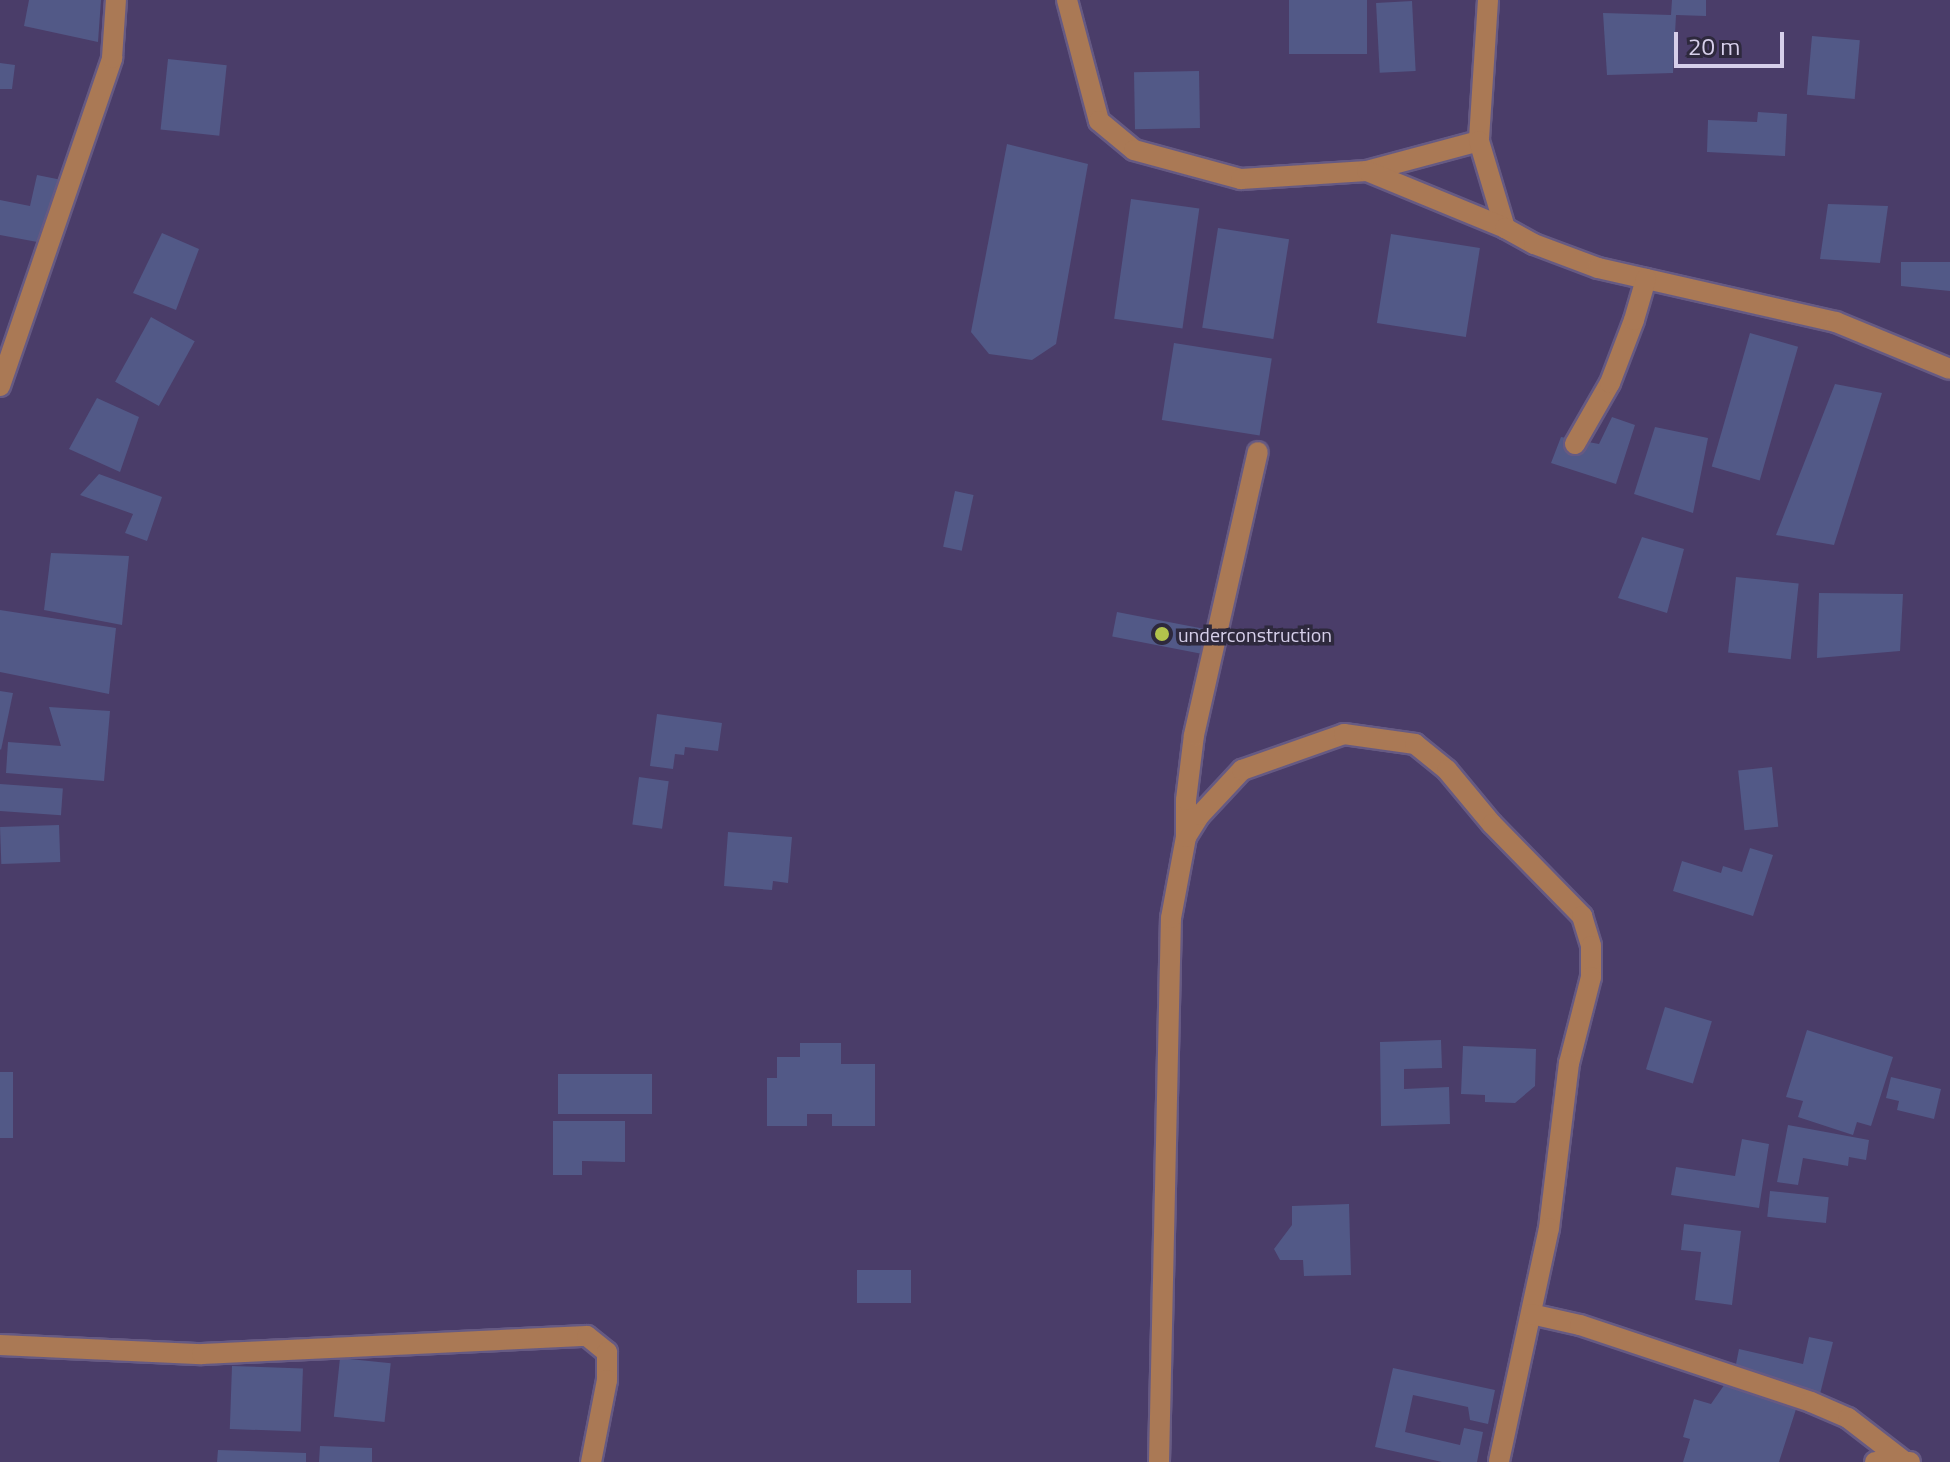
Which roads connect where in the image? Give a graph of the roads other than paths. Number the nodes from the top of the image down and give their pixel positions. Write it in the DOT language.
graph roads {
  1 [pos="116,0"];
  2 [pos="1067,0"];
  3 [pos="1488,0"];
  4 [pos="1479,141"];
  5 [pos="1367,171"];
  6 [pos="1505,228"];
  7 [pos="1646,279"];
  8 [pos="1950,369"];
  9 [pos="0,386"];
  10 [pos="1575,444"];
  11 [pos="1258,452"];
  12 [pos="1186,837"];
  13 [pos="1531,1314"];
  14 [pos="0,1345"];
  15 [pos="591,1462"];
  16 [pos="1159,1462"];
  17 [pos="1499,1462"];
  18 [pos="1875,1462"];
  19 [pos="1908,1462"];
  1 -- 9 [label="street"];
  2 -- 5 [label="street"];
  3 -- 4 [label="street"];
  4 -- 5 [label="street"];
  4 -- 6 [label="street"];
  5 -- 6 [label="street"];
  6 -- 7 [label="street"];
  7 -- 8 [label="street"];
  7 -- 10 [label="street"];
  11 -- 12 [label="street"];
  12 -- 13 [label="street"];
  12 -- 16 [label="street"];
  13 -- 17 [label="street"];
  13 -- 19 [label="street"];
  14 -- 15 [label="street"];
  18 -- 19 [label="street"];
}
